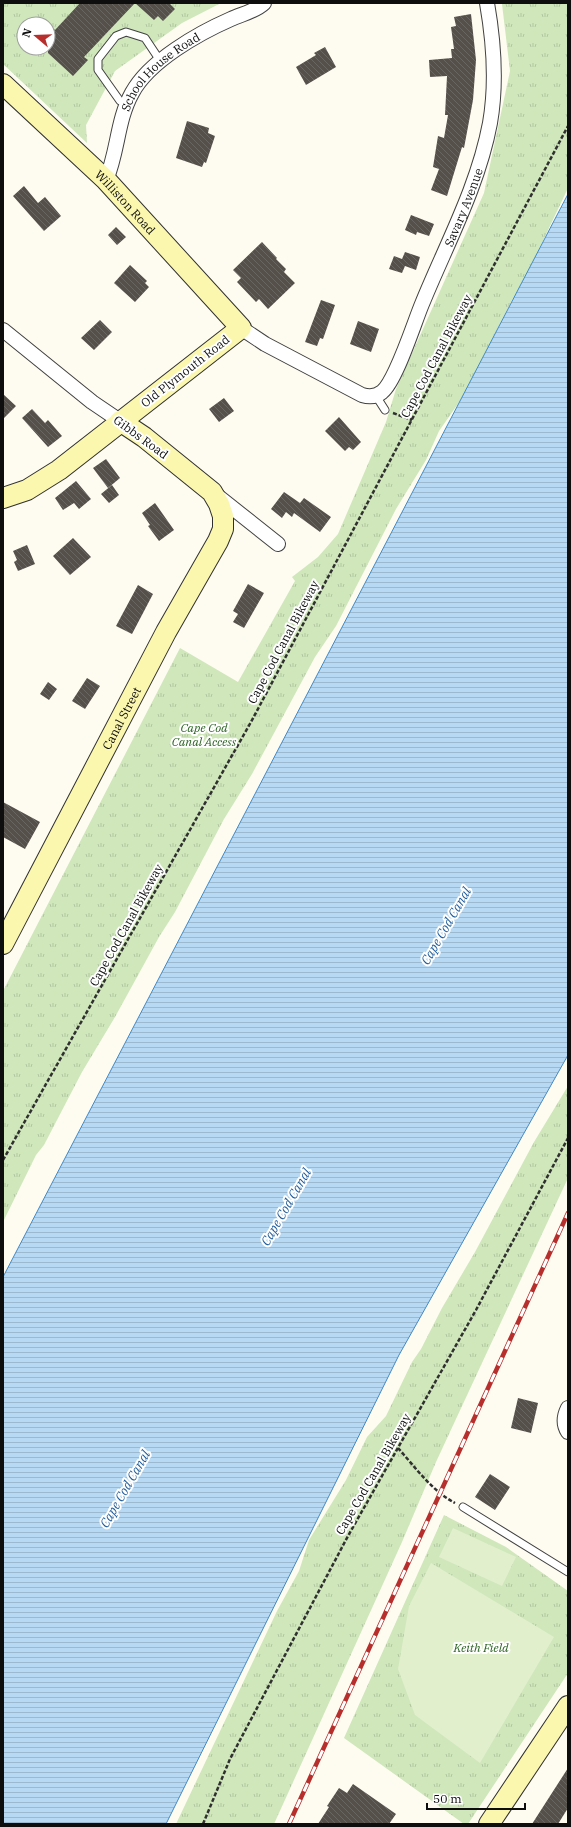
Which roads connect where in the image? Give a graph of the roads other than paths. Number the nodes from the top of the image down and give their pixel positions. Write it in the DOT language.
graph roads {
  1 [pos="264,3"];
  2 [pos="487,3"];
  3 [pos="160,62"];
  4 [pos="3,84"];
  5 [pos="126,103"];
  6 [pos="106,180"];
  7 [pos="241,328"];
  8 [pos="3,330"];
  9 [pos="376,396"];
  10 [pos="385,410"];
  11 [pos="120,421"];
  12 [pos="212,492"];
  13 [pos="3,498"];
  14 [pos="278,544"];
  15 [pos="3,944"];
  16 [pos="568,1408"];
  17 [pos="568,1432"];
  18 [pos="463,1507"];
  19 [pos="568,1572"];
  20 [pos="568,1706"];
  21 [pos="489,1824"];
  1 -- 3 [label="street, School House Road"];
  2 -- 9 [label="street, Savary Avenue"];
  3 -- 5 [label="street, School House Road"];
  3 -- 5 [label="lane"];
  4 -- 6 [label="street, Williston Road"];
  5 -- 6 [label="street, School House Road"];
  6 -- 7 [label="street, Williston Road"];
  7 -- 9 [label="street, Old Plymouth Road"];
  7 -- 11 [label="street, Old Plymouth Road"];
  8 -- 11 [label="street, Gibbs Road"];
  9 -- 10 [label="lane"];
  11 -- 12 [label="street, Gibbs Road"];
  11 -- 13 [label="street, Old Plymouth Road"];
  12 -- 14 [label="street, Gibbs Road"];
  12 -- 15 [label="street, Canal Street"];
  16 -- 17 [label="street"];
  18 -- 19 [label="lane"];
  20 -- 21 [label="street"];
}
